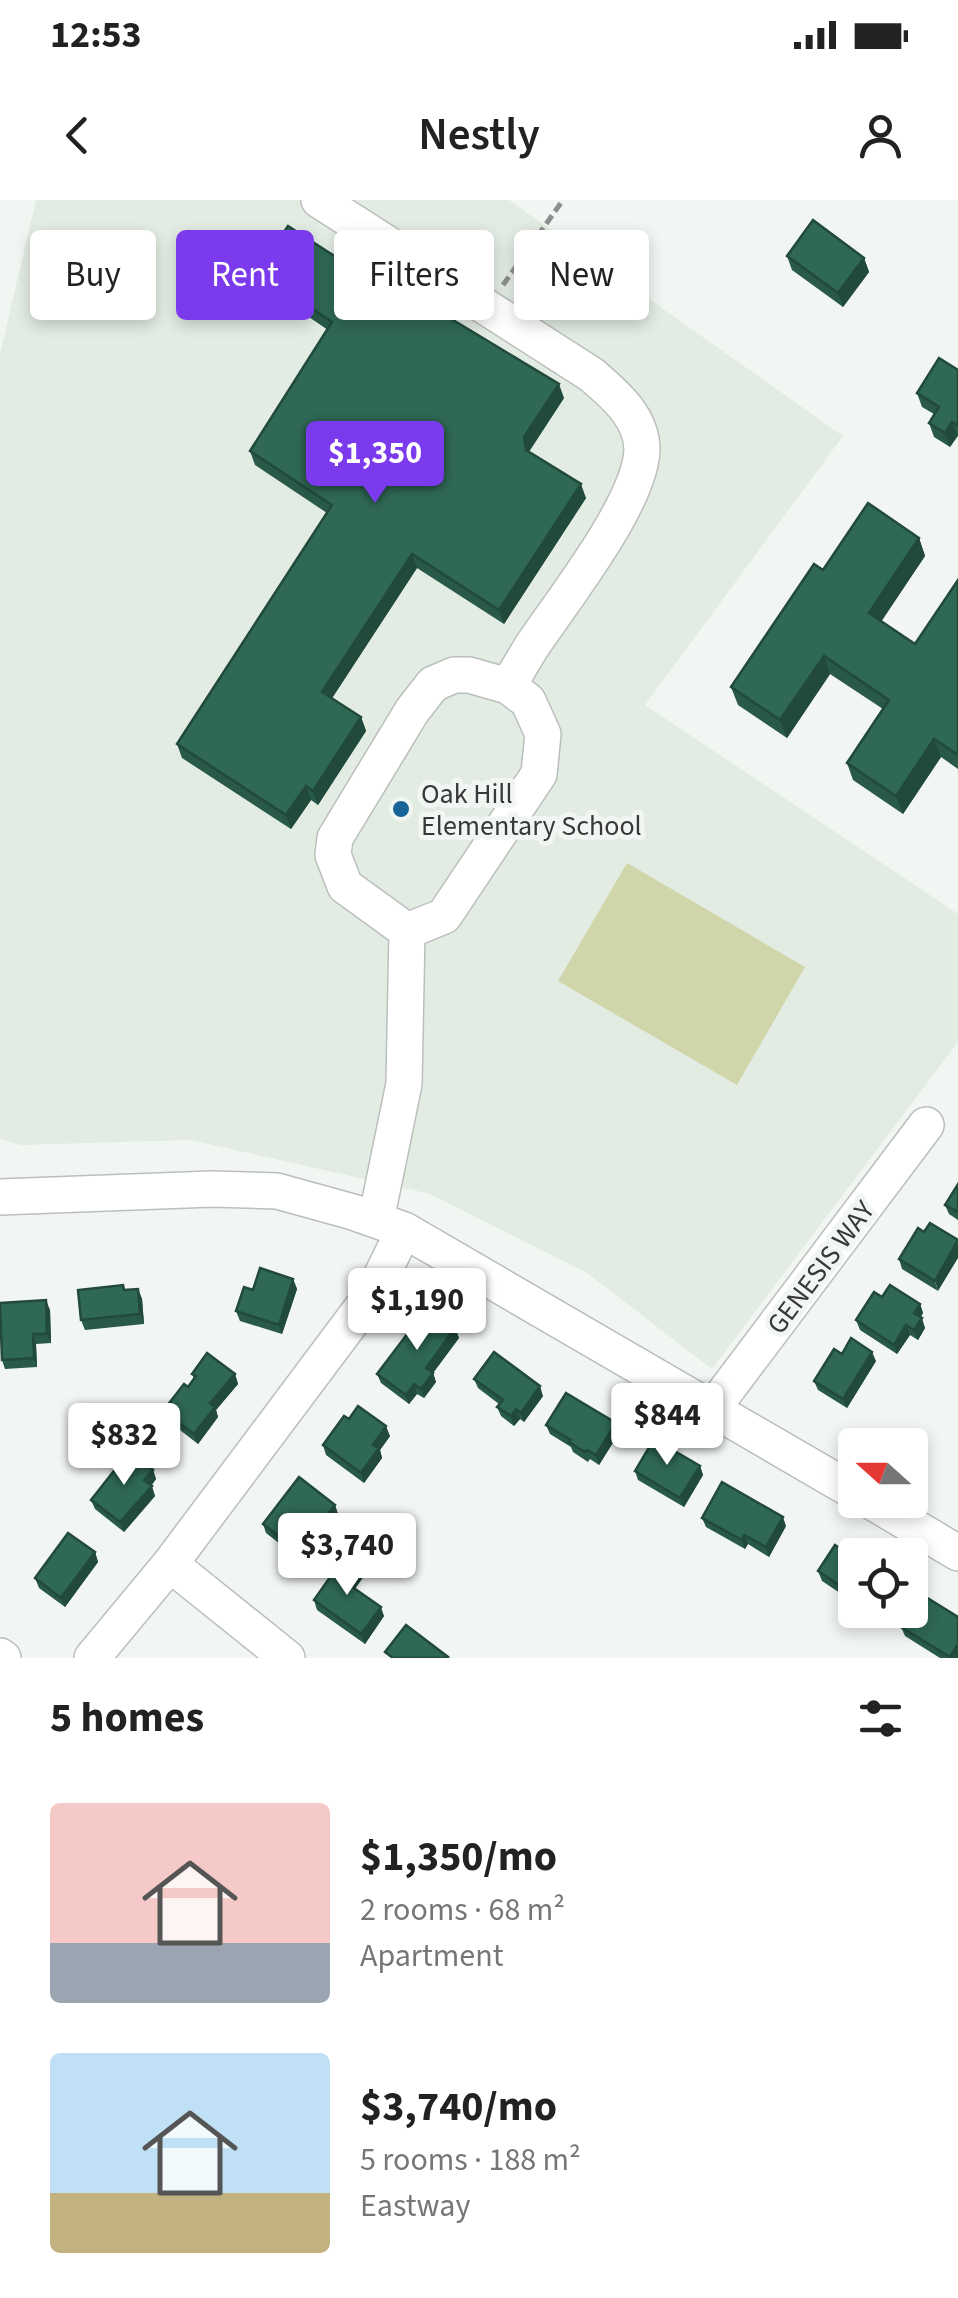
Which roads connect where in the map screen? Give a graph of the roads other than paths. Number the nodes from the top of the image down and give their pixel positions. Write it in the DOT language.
graph roads {
  1 [pos="319,200"];
  2 [pos="508,686"];
  3 [pos="407,931"];
  4 [pos="926,1125"];
  5 [pos="0,1197"];
  6 [pos="390,1225"];
  7 [pos="713,1408"];
  8 [pos="838,1482"];
  9 [pos="899,1518"];
  10 [pos="958,1553"];
  11 [pos="170,1564"];
  12 [pos="92,1658"];
  13 [pos="287,1658"];
  1 -- 2 [label="street"];
  2 -- 3 [label="street"];
  2 -- 3 [label="street"];
  3 -- 6 [label="street"];
  4 -- 7 [label="street, GENESIS WAY"];
  5 -- 6 [label="street"];
  6 -- 7 [label="street"];
  6 -- 11 [label="street"];
  7 -- 8 [label="street"];
  9 -- 10 [label="street"];
  11 -- 12 [label="street"];
  11 -- 13 [label="street"];
}
